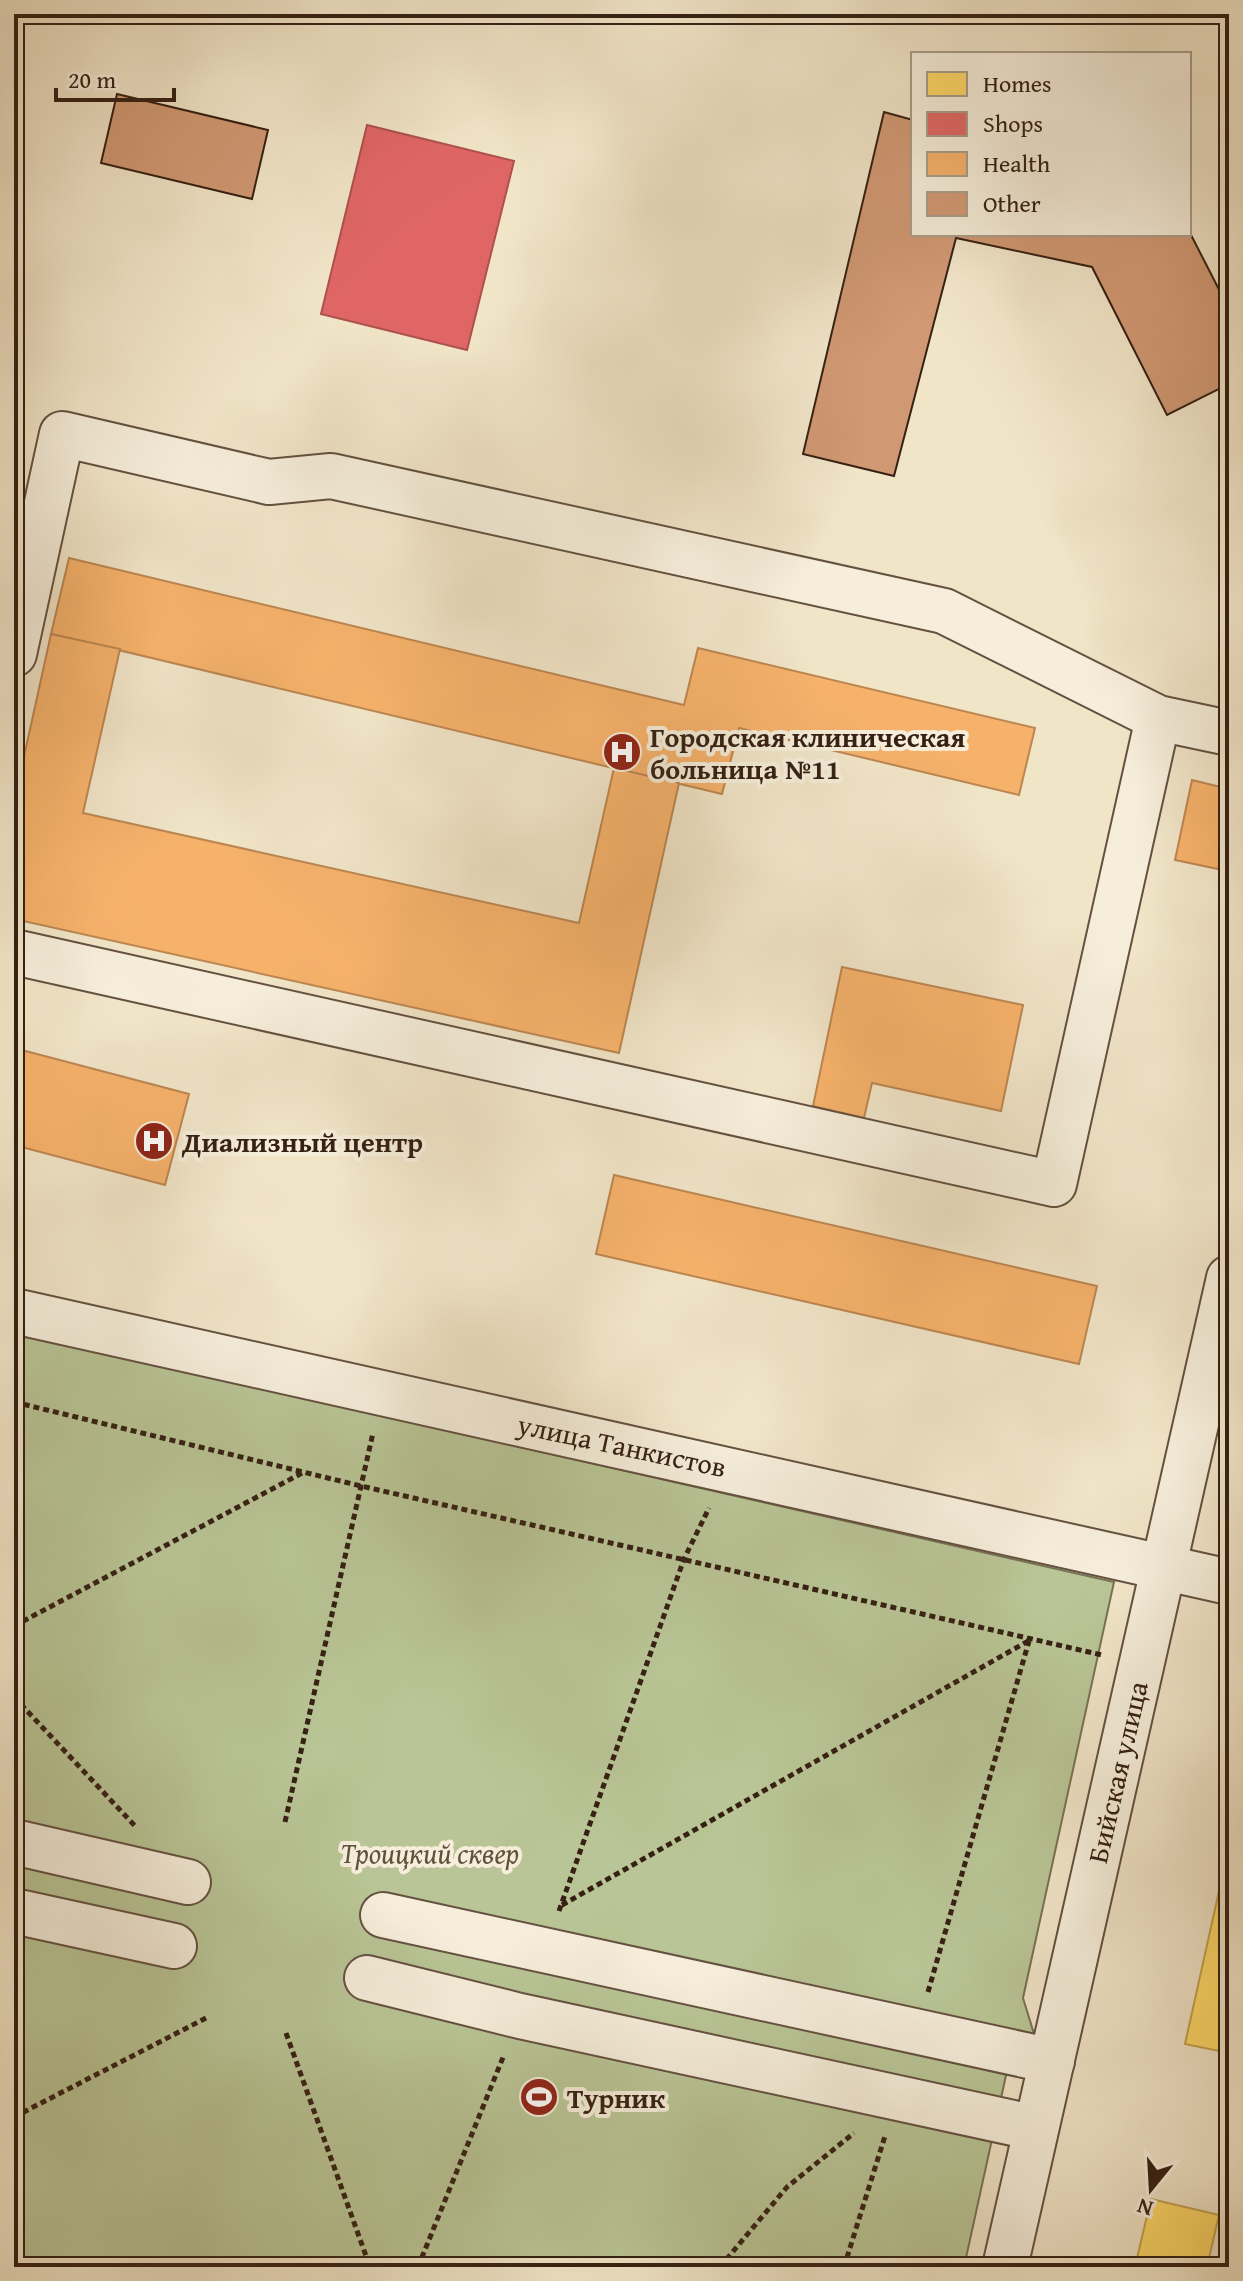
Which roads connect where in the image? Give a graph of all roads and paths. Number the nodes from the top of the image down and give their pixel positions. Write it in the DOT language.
graph roads {
  1 [pos="14,654"];
  2 [pos="1158,718"];
  3 [pos="1229,733"];
  4 [pos="14,952"];
  5 [pos="1229,1278"];
  6 [pos="14,1311"];
  7 [pos="383,1393"];
  8 [pos="14,1402"];
  9 [pos="730,1468"];
  10 [pos="305,1472"];
  11 [pos="361,1486"];
  12 [pos="684,1559"];
  13 [pos="1164,1567"];
  14 [pos="1229,1582"];
  15 [pos="14,1626"];
  16 [pos="1030,1640"];
  17 [pos="1142,1663"];
  18 [pos="14,1697"];
  19 [pos="285,1822"];
  20 [pos="144,1836"];
  21 [pos="14,1842"];
  22 [pos="188,1882"];
  23 [pos="561,1906"];
  24 [pos="14,1911"];
  25 [pos="383,1915"];
  26 [pos="546,1930"];
  27 [pos="174,1946"];
  28 [pos="367,1978"];
  29 [pos="520,2016"];
  30 [pos="208,2017"];
  31 [pos="916,2031"];
  32 [pos="286,2033"];
  33 [pos="1052,2061"];
  34 [pos="897,2098"];
  35 [pos="14,2117"];
  36 [pos="1036,2128"];
  37 [pos="370,2267"];
  38 [pos="418,2267"];
  39 [pos="720,2267"];
  40 [pos="844,2267"];
  41 [pos="1005,2267"];
  1 -- 2 [label="street"];
  2 -- 3 [label="street"];
  2 -- 4 [label="street"];
  5 -- 13 [label="street, Бийская улица"];
  6 -- 7 [label="street, улица Танкистов"];
  7 -- 9 [label="street, улица Танкистов"];
  7 -- 11 [label="path"];
  8 -- 10 [label="path"];
  9 -- 12 [label="path"];
  9 -- 13 [label="street, улица Танкистов"];
  10 -- 11 [label="path"];
  10 -- 15 [label="path"];
  11 -- 12 [label="path"];
  11 -- 19 [label="path"];
  12 -- 16 [label="path"];
  12 -- 23 [label="path"];
  13 -- 14 [label="street, улица Танкистов"];
  13 -- 17 [label="street, Бийская улица"];
  16 -- 17 [label="path"];
  16 -- 23 [label="path"];
  16 -- 31 [label="path"];
  17 -- 33 [label="street, Бийская улица"];
  18 -- 20 [label="path"];
  21 -- 22 [label="street"];
  23 -- 26 [label="path"];
  23 -- 26 [label="path"];
  24 -- 27 [label="street"];
  25 -- 26 [label="street"];
  26 -- 31 [label="street"];
  28 -- 29 [label="street"];
  29 -- 34 [label="street"];
  29 -- 38 [label="path"];
  30 -- 35 [label="path"];
  31 -- 33 [label="street"];
  32 -- 37 [label="path"];
  33 -- 36 [label="street, Бийская улица"];
  34 -- 36 [label="street"];
  34 -- 39 [label="path"];
  34 -- 40 [label="path"];
  36 -- 41 [label="street, Бийская улица"];
}
